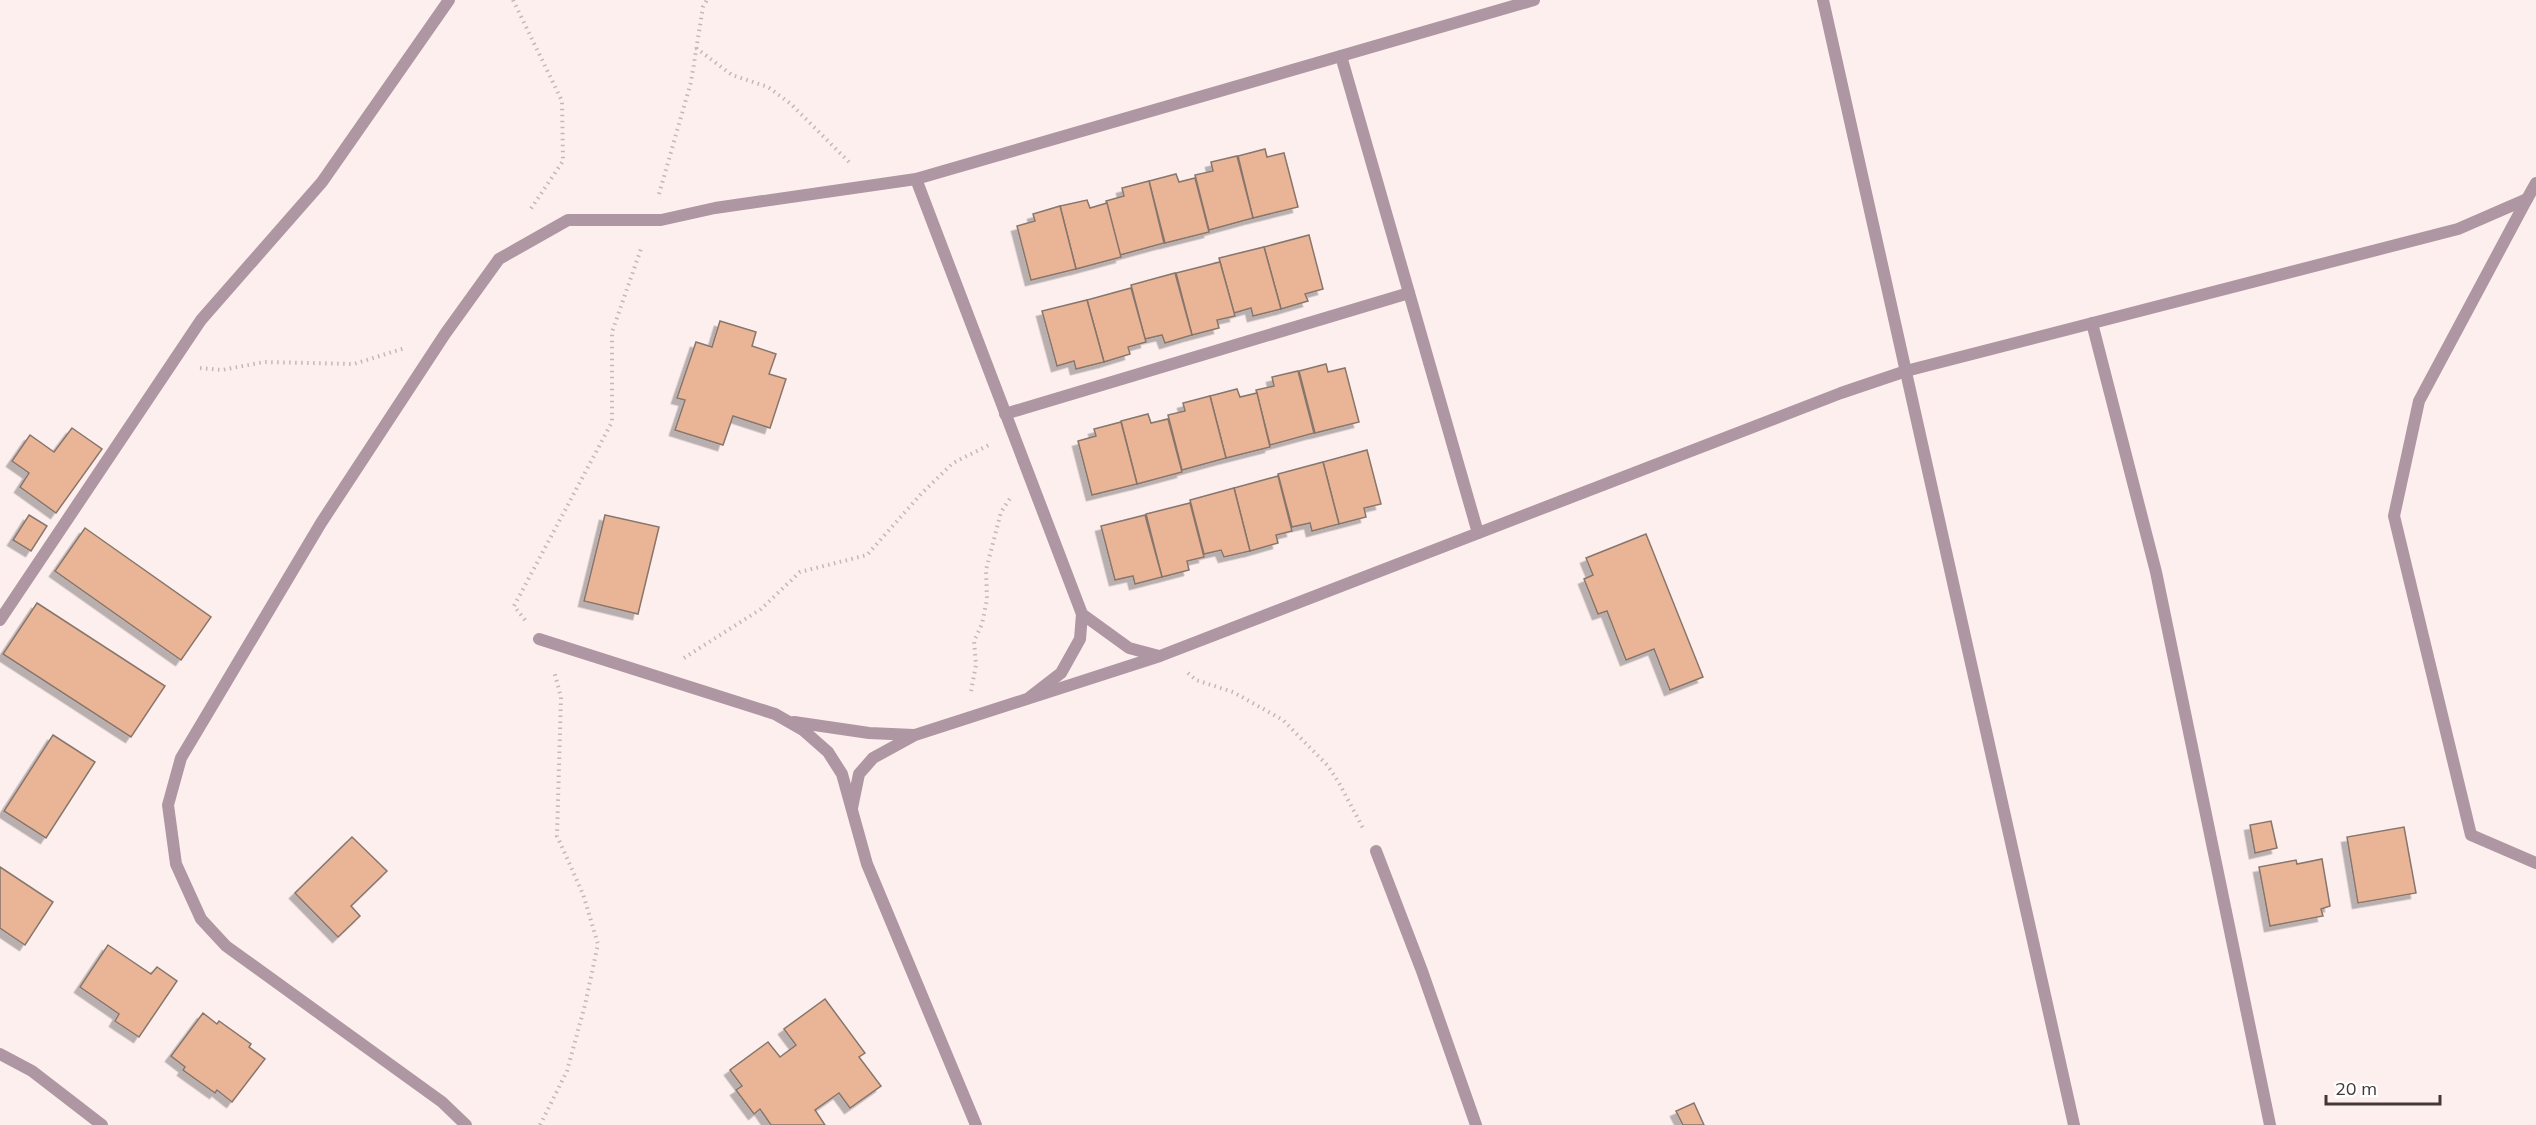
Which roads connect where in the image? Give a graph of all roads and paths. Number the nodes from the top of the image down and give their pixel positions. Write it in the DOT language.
graph roads {
  1 [pos="449,0"];
  2 [pos="513,0"];
  3 [pos="707,0"];
  4 [pos="1534,0"];
  5 [pos="1823,0"];
  6 [pos="696,48"];
  7 [pos="1341,56"];
  8 [pos="916,179"];
  9 [pos="2536,183"];
  10 [pos="873,185"];
  11 [pos="2527,199"];
  12 [pos="524,219"];
  13 [pos="651,220"];
  14 [pos="1409,293"];
  15 [pos="2092,323"];
  16 [pos="445,334"];
  17 [pos="193,367"];
  18 [pos="1906,371"];
  19 [pos="1005,414"];
  20 [pos="1028,473"];
  21 [pos="1478,533"];
  22 [pos="1082,614"];
  23 [pos="0,620"];
  24 [pos="539,639"];
  25 [pos="1160,656"];
  26 [pos="647,673"];
  27 [pos="1022,703"];
  28 [pos="787,721"];
  29 [pos="958,722"];
  30 [pos="915,735"];
  31 [pos="852,808"];
  32 [pos="1376,851"];
  33 [pos="2536,863"];
  34 [pos="0,1054"];
  35 [pos="102,1125"];
  36 [pos="466,1125"];
  37 [pos="975,1125"];
  38 [pos="1476,1125"];
  39 [pos="2074,1125"];
  40 [pos="2270,1125"];
  1 -- 23 [label="street"];
  2 -- 12 [label="path"];
  3 -- 6 [label="path"];
  4 -- 7 [label="street"];
  5 -- 18 [label="street"];
  6 -- 10 [label="path"];
  6 -- 13 [label="path"];
  7 -- 8 [label="street"];
  7 -- 14 [label="street"];
  8 -- 10 [label="street"];
  8 -- 19 [label="street"];
  9 -- 11 [label="street"];
  10 -- 13 [label="street"];
  11 -- 15 [label="street"];
  11 -- 33 [label="street"];
  13 -- 16 [label="street"];
  14 -- 19 [label="street"];
  14 -- 21 [label="street"];
  15 -- 18 [label="street"];
  15 -- 40 [label="street"];
  16 -- 17 [label="path"];
  16 -- 36 [label="street"];
  18 -- 21 [label="street"];
  18 -- 39 [label="street"];
  19 -- 20 [label="street"];
  19 -- 26 [label="path"];
  20 -- 22 [label="street"];
  20 -- 29 [label="path"];
  21 -- 25 [label="street"];
  22 -- 25 [label="street"];
  22 -- 27 [label="street"];
  24 -- 26 [label="street"];
  25 -- 27 [label="street"];
  25 -- 32 [label="path"];
  26 -- 28 [label="street"];
  27 -- 29 [label="street"];
  28 -- 30 [label="street"];
  28 -- 31 [label="street"];
  29 -- 30 [label="street"];
  30 -- 31 [label="street"];
  31 -- 37 [label="street"];
  32 -- 38 [label="street"];
  34 -- 35 [label="street"];
}
